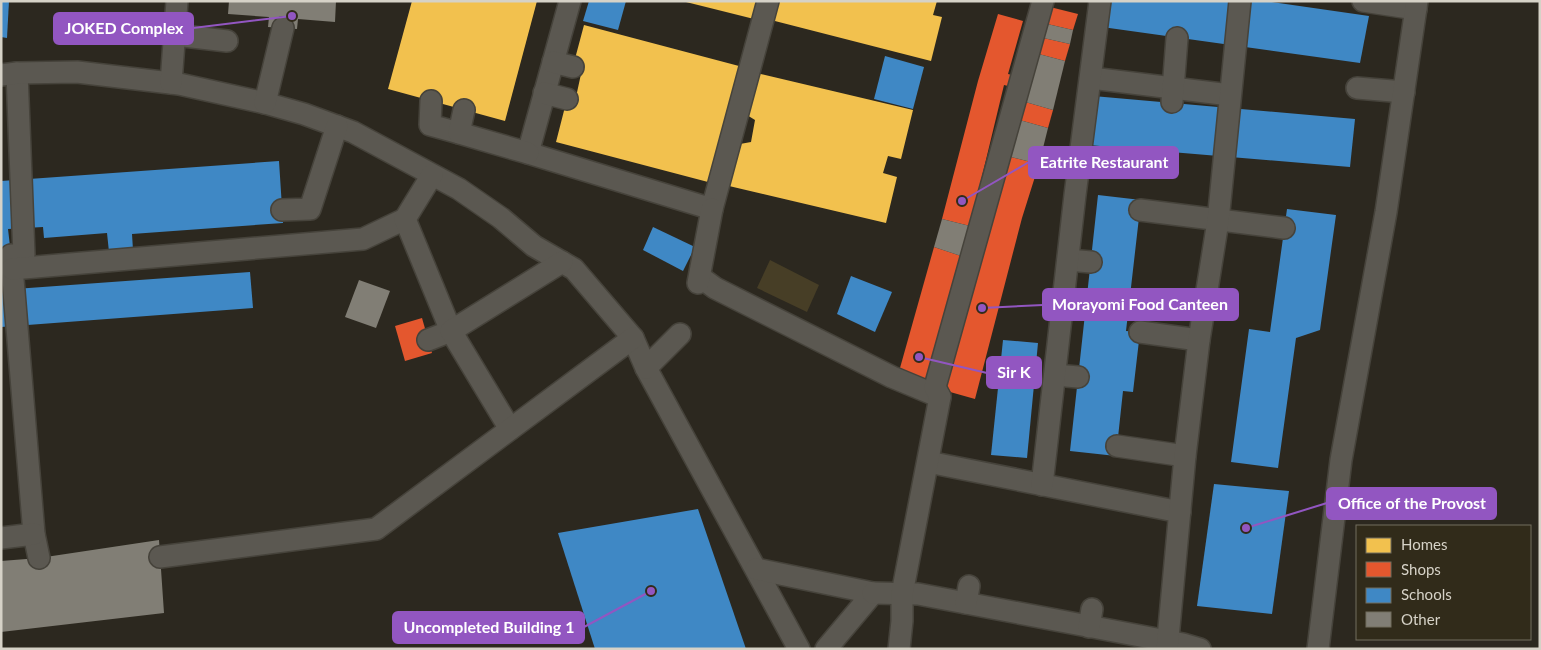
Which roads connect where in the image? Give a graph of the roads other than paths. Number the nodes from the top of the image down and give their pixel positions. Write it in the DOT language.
graph roads {
  1 [pos="177,1"];
  2 [pos="570,1"];
  3 [pos="768,1"];
  4 [pos="1044,1"];
  5 [pos="1100,1"];
  6 [pos="1240,1"];
  7 [pos="1363,1"];
  8 [pos="1416,5"];
  9 [pos="283,28"];
  10 [pos="175,35"];
  11 [pos="1177,38"];
  12 [pos="227,41"];
  13 [pos="9,74"];
  14 [pos="1091,78"];
  15 [pos="171,83"];
  16 [pos="1357,88"];
  17 [pos="1404,92"];
  18 [pos="544,93"];
  19 [pos="1172,96"];
  20 [pos="1230,96"];
  21 [pos="567,99"];
  22 [pos="431,101"];
  23 [pos="265,103"];
  24 [pos="464,110"];
  25 [pos="337,126"];
  26 [pos="459,133"];
  27 [pos="528,153"];
  28 [pos="432,175"];
  29 [pos="712,209"];
  30 [pos="282,210"];
  31 [pos="1140,210"];
  32 [pos="405,219"];
  33 [pos="1218,221"];
  34 [pos="1284,228"];
  35 [pos="1068,260"];
  36 [pos="562,262"];
  37 [pos="1091,262"];
  38 [pos="12,269"];
  39 [pos="451,332"];
  40 [pos="1140,332"];
  41 [pos="680,334"];
  42 [pos="633,338"];
  43 [pos="428,340"];
  44 [pos="1198,340"];
  45 [pos="646,368"];
  46 [pos="1055,375"];
  47 [pos="1078,377"];
  48 [pos="940,397"];
  49 [pos="510,429"];
  50 [pos="1117,446"];
  51 [pos="1185,456"];
  52 [pos="928,462"];
  53 [pos="1042,485"];
  54 [pos="1180,512"];
  55 [pos="34,534"];
  56 [pos="1,538"];
  57 [pos="160,557"];
  58 [pos="39,558"];
  59 [pos="756,569"];
  60 [pos="873,593"];
  61 [pos="902,594"];
  62 [pos="1167,645"];
  63 [pos="799,649"];
  64 [pos="826,649"];
  65 [pos="899,649"];
  66 [pos="1200,649"];
  67 [pos="1318,649"];
  1 -- 10 [label="street"];
  2 -- 18 [label="street"];
  3 -- 29 [label="street"];
  4 -- 48 [label="street"];
  5 -- 14 [label="street"];
  6 -- 20 [label="street"];
  7 -- 8 [label="street"];
  8 -- 17 [label="street"];
  9 -- 23 [label="street"];
  10 -- 12 [label="street"];
  10 -- 15 [label="street"];
  11 -- 19 [label="street"];
  13 -- 15 [label="street"];
  13 -- 38 [label="street"];
  14 -- 19 [label="street"];
  14 -- 35 [label="street"];
  15 -- 23 [label="street"];
  16 -- 17 [label="street"];
  17 -- 67 [label="street"];
  18 -- 21 [label="street"];
  18 -- 27 [label="street"];
  19 -- 20 [label="street"];
  20 -- 33 [label="street"];
  22 -- 26 [label="street"];
  23 -- 25 [label="street"];
  24 -- 26 [label="street"];
  25 -- 28 [label="street"];
  25 -- 30 [label="street"];
  26 -- 27 [label="street"];
  27 -- 29 [label="street"];
  28 -- 32 [label="street"];
  28 -- 36 [label="street"];
  29 -- 48 [label="street"];
  31 -- 33 [label="street"];
  32 -- 38 [label="street"];
  32 -- 39 [label="street"];
  33 -- 34 [label="street"];
  33 -- 44 [label="street"];
  35 -- 37 [label="street"];
  35 -- 46 [label="street"];
  36 -- 39 [label="street"];
  36 -- 42 [label="street"];
  38 -- 55 [label="street"];
  39 -- 43 [label="street"];
  39 -- 49 [label="street"];
  40 -- 44 [label="street"];
  41 -- 45 [label="street"];
  42 -- 45 [label="street"];
  42 -- 49 [label="street"];
  44 -- 51 [label="street"];
  45 -- 59 [label="street"];
  46 -- 47 [label="street"];
  46 -- 53 [label="street"];
  48 -- 52 [label="street"];
  49 -- 57 [label="street"];
  50 -- 51 [label="street"];
  51 -- 54 [label="street"];
  52 -- 53 [label="street"];
  52 -- 61 [label="street"];
  53 -- 54 [label="street"];
  54 -- 62 [label="street"];
  55 -- 56 [label="street"];
  55 -- 58 [label="street"];
  59 -- 60 [label="street"];
  59 -- 63 [label="street"];
  60 -- 61 [label="street"];
  60 -- 64 [label="street"];
  61 -- 62 [label="street"];
  61 -- 65 [label="street"];
  62 -- 66 [label="street"];
}
